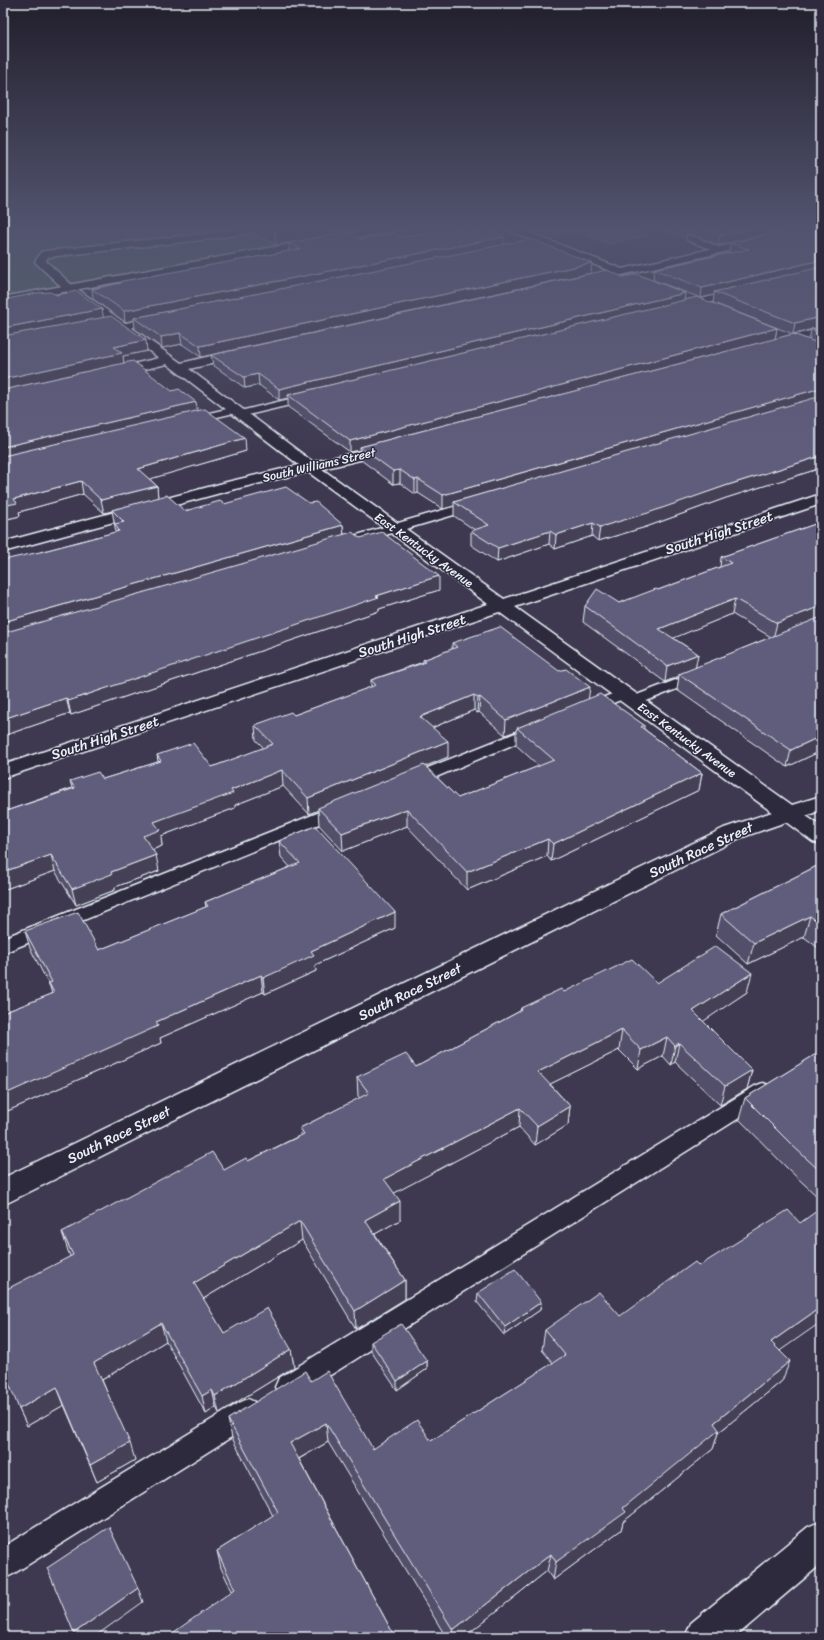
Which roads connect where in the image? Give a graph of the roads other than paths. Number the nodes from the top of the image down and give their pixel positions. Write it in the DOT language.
graph roads {
  1 [pos="86,303"];
  2 [pos="696,303"];
  3 [pos="699,303"];
  4 [pos="675,308"];
  5 [pos="712,308"];
  6 [pos="168,317"];
  7 [pos="112,324"];
  8 [pos="821,332"];
  9 [pos="779,334"];
  10 [pos="794,340"];
  11 [pos="807,346"];
  12 [pos="763,348"];
  13 [pos="250,352"];
  14 [pos="174,363"];
  15 [pos="101,375"];
  16 [pos="323,394"];
  17 [pos="237,412"];
  18 [pos="181,423"];
  19 [pos="402,445"];
  20 [pos="310,467"];
  21 [pos="821,499"];
  22 [pos="485,501"];
  23 [pos="394,528"];
  24 [pos="3,547"];
  25 [pos="325,548"];
  26 [pos="501,606"];
  27 [pos="713,669"];
  28 [pos="628,698"];
  29 [pos="572,715"];
  30 [pos="550,724"];
  31 [pos="3,772"];
  32 [pos="394,787"];
  33 [pos="358,802"];
  34 [pos="821,803"];
  35 [pos="789,814"];
  36 [pos="821,836"];
  37 [pos="3,946"];
  38 [pos="780,1081"];
  39 [pos="3,1192"];
  40 [pos="821,1540"];
  41 [pos="3,1564"];
  42 [pos="705,1637"];
  1 -- 7 [label="street, East Kentucky Avenue"];
  2 -- 4 [label="lane"];
  3 -- 5 [label="street"];
  6 -- 7 [label="lane"];
  7 -- 14 [label="street, East Kentucky Avenue"];
  8 -- 10 [label="street"];
  9 -- 10 [label="street"];
  10 -- 11 [label="street"];
  10 -- 12 [label="street"];
  13 -- 14 [label="street"];
  14 -- 15 [label="street"];
  14 -- 17 [label="street, East Kentucky Avenue"];
  16 -- 17 [label="lane"];
  17 -- 18 [label="lane"];
  17 -- 20 [label="street, East Kentucky Avenue"];
  19 -- 20 [label="street, South Williams Street"];
  20 -- 23 [label="street, East Kentucky Avenue"];
  20 -- 24 [label="street, South Williams Street"];
  21 -- 26 [label="street, South High Street"];
  22 -- 23 [label="lane"];
  23 -- 25 [label="lane"];
  23 -- 26 [label="street, East Kentucky Avenue"];
  26 -- 28 [label="street, East Kentucky Avenue"];
  26 -- 31 [label="street, South High Street"];
  27 -- 28 [label="lane"];
  28 -- 29 [label="lane"];
  28 -- 35 [label="street, East Kentucky Avenue"];
  30 -- 32 [label="lane"];
  33 -- 37 [label="lane"];
  34 -- 35 [label="street, South Race Street"];
  35 -- 36 [label="street, East Kentucky Avenue"];
  35 -- 39 [label="street, South Race Street"];
  38 -- 41 [label="lane"];
  40 -- 42 [label="street"];
}
